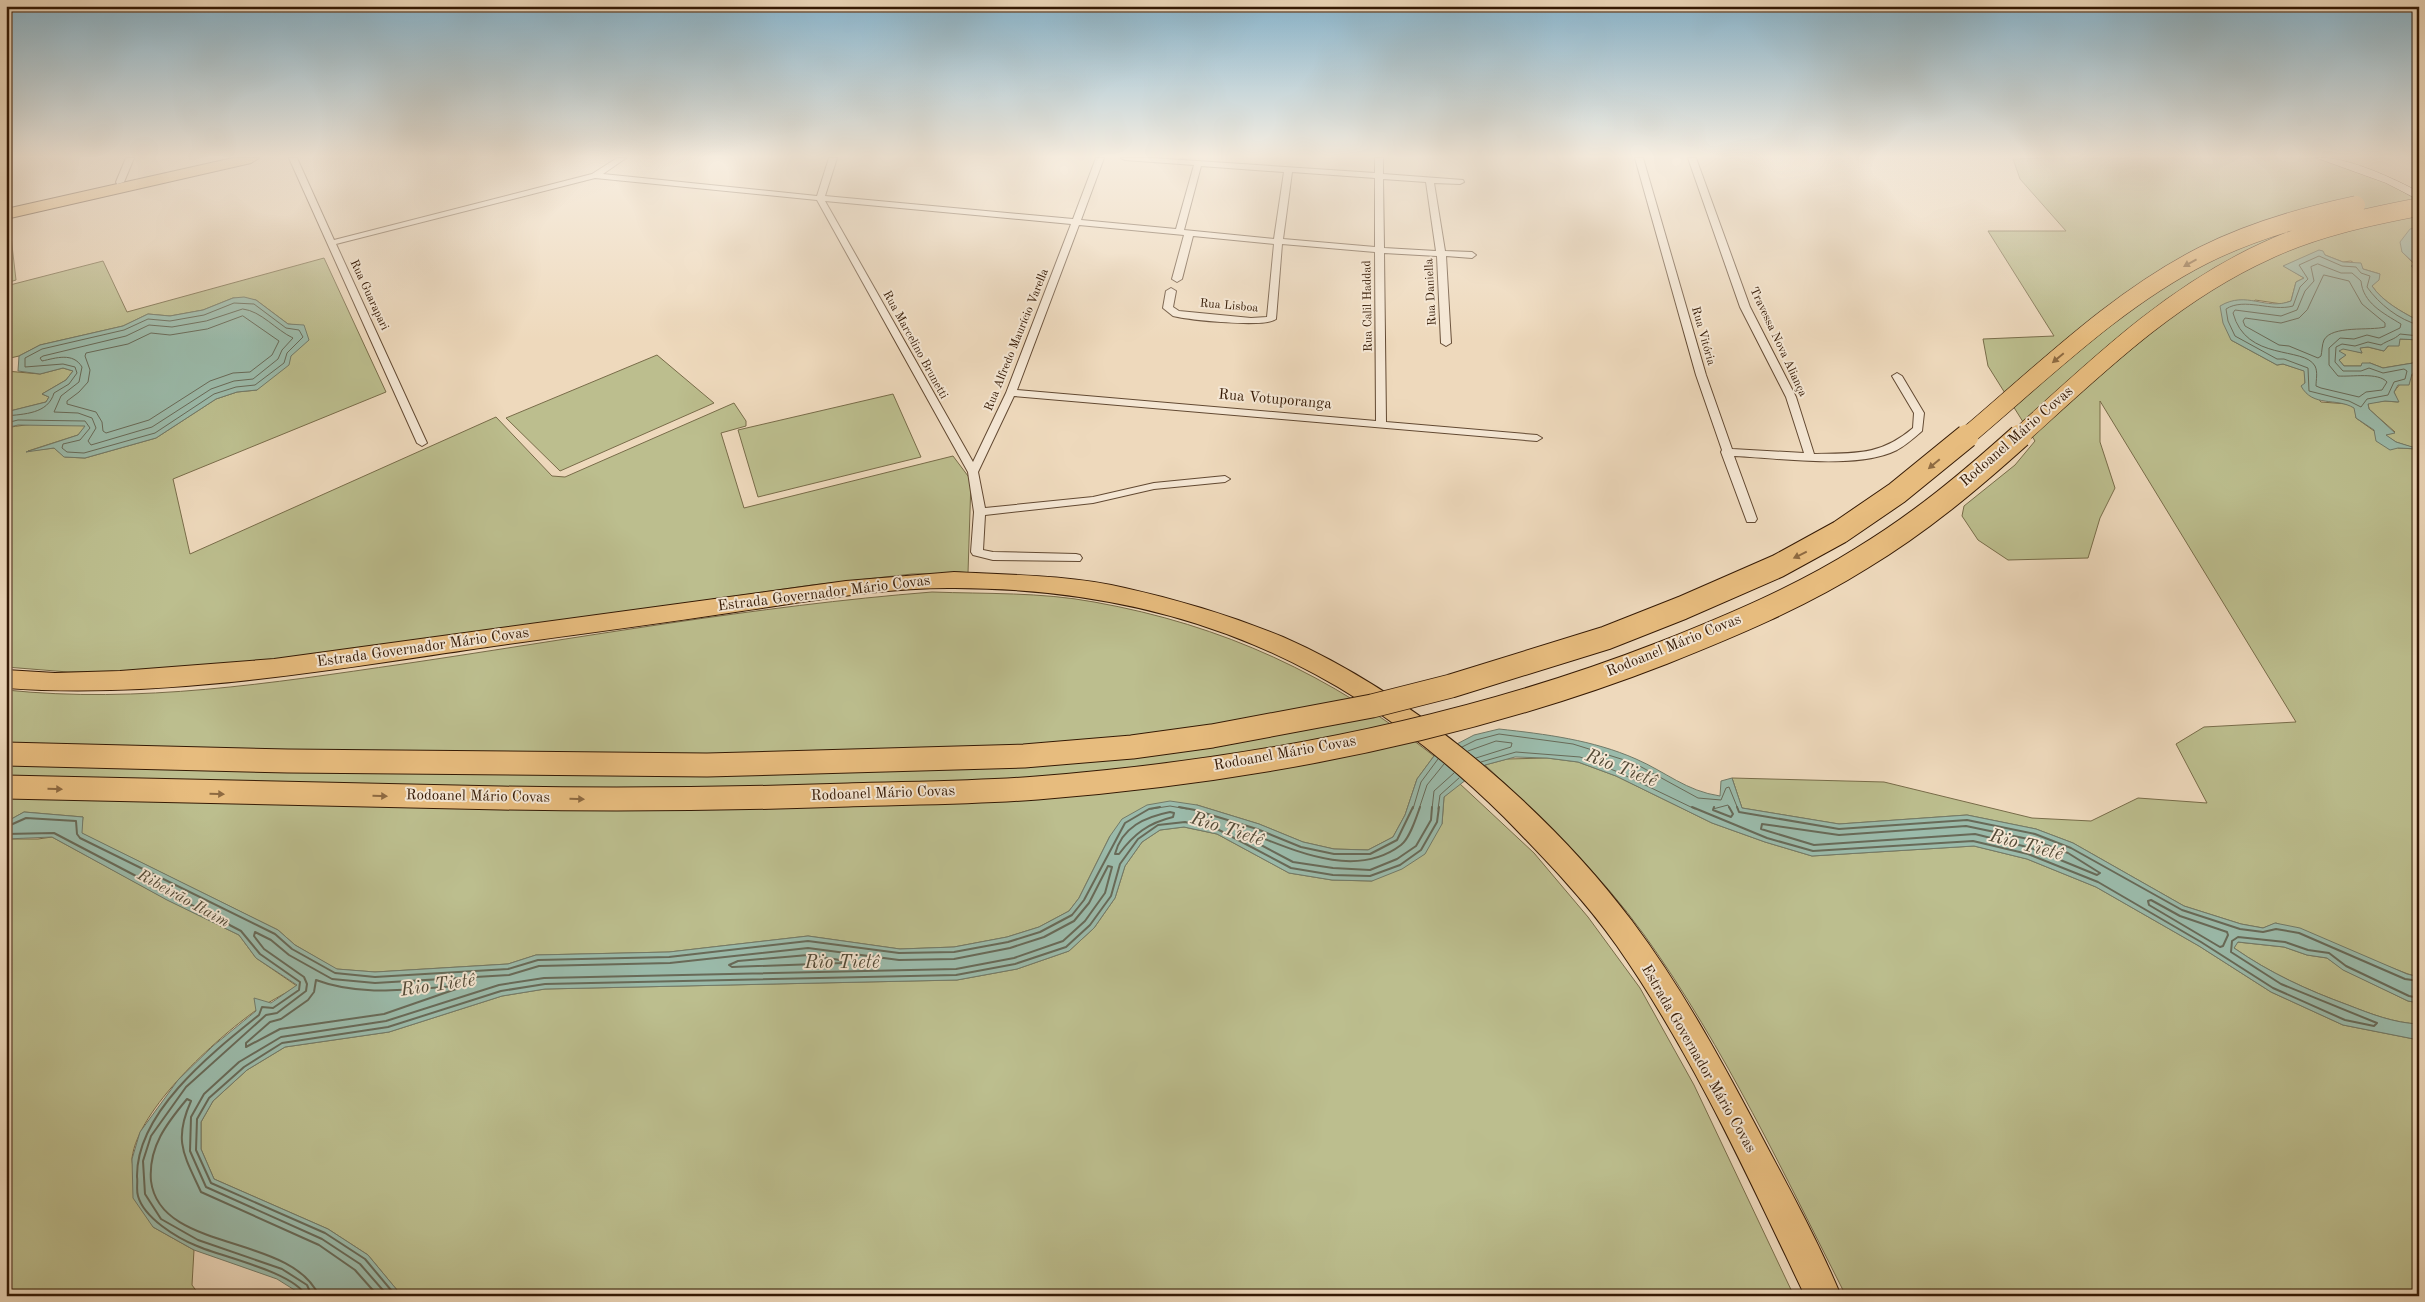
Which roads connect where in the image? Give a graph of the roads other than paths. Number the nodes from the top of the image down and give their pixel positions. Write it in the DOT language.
graph roads {
  1 [pos="320,219"];
  2 [pos="427,219"];
  3 [pos="831,219"];
  4 [pos="1040,219"];
  5 [pos="1077,219"];
  6 [pos="1187,219"];
  7 [pos="1281,219"];
  8 [pos="1379,219"];
  9 [pos="1436,219"];
  10 [pos="1656,219"];
  11 [pos="1714,219"];
  12 [pos="2303,219"];
  13 [pos="2361,219"];
  14 [pos="1076,222"];
  15 [pos="1184,233"];
  16 [pos="1279,242"];
  17 [pos="331,243"];
  18 [pos="1379,250"];
  19 [pos="1441,253"];
  20 [pos="1472,254"];
  21 [pos="1177,279"];
  22 [pos="1171,291"];
  23 [pos="1446,343"];
  24 [pos="1897,376"];
  25 [pos="1011,393"];
  26 [pos="1381,424"];
  27 [pos="1537,438"];
  28 [pos="422,443"];
  29 [pos="1726,452"];
  30 [pos="1810,456"];
  31 [pos="973,472"];
  32 [pos="1224,479"];
  33 [pos="980,512"];
  34 [pos="1751,519"];
  35 [pos="1076,558"];
  36 [pos="6,679"];
  37 [pos="6,754"];
  38 [pos="6,787"];
  39 [pos="1824,1296"];
  1 -- 17 [label="street, Rua Guarapari"];
  2 -- 17 [label="street"];
  3 -- 31 [label="street, Rua Marcelino Brunetti"];
  4 -- 14 [label="street"];
  5 -- 14 [label="street, Rua Alfredo Maurício Varella"];
  6 -- 15 [label="street"];
  7 -- 16 [label="street"];
  8 -- 18 [label="street, Rua Calil Haddad"];
  9 -- 19 [label="street, Rua Daniella"];
  10 -- 29 [label="street, Rua Vitória"];
  11 -- 30 [label="street, Travessa Nova Aliança"];
  12 -- 37 [label="highway, Rodoanel Mário Covas, one-way, bridge"];
  38 -- 13 [label="highway, Rodoanel Mário Covas, one-way, bridge"];
  14 -- 15 [label="street"];
  14 -- 25 [label="street, Rua Alfredo Maurício Varella"];
  15 -- 16 [label="street"];
  15 -- 21 [label="street"];
  16 -- 18 [label="street"];
  16 -- 22 [label="street, Rua Lisboa"];
  17 -- 28 [label="street, Rua Guarapari"];
  18 -- 19 [label="street"];
  18 -- 26 [label="street, Rua Calil Haddad"];
  19 -- 20 [label="street"];
  19 -- 23 [label="street, Rua Daniella"];
  24 -- 30 [label="street"];
  25 -- 26 [label="street, Rua Votuporanga"];
  25 -- 31 [label="street, Rua Alfredo Maurício Varella"];
  26 -- 27 [label="street, Rua Votuporanga"];
  29 -- 30 [label="street"];
  29 -- 34 [label="street, Rua Vitória"];
  31 -- 33 [label="street, Rua Marcelino Brunetti"];
  32 -- 33 [label="street"];
  33 -- 35 [label="street, Rua Marcelino Brunetti"];
  36 -- 39 [label="highway, Estrada Governador Mário Covas"];
}
